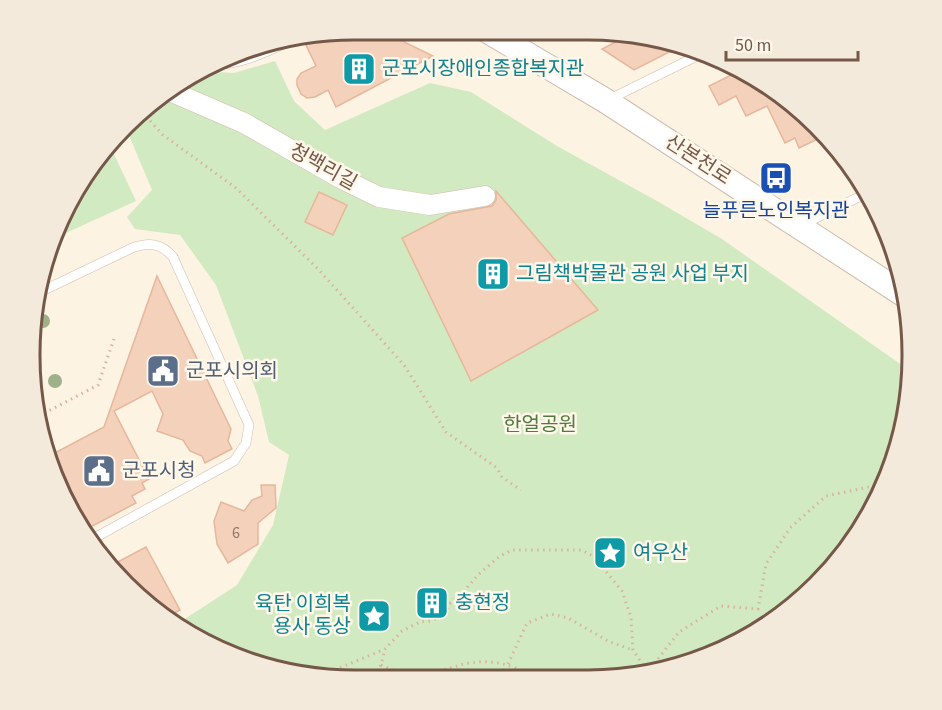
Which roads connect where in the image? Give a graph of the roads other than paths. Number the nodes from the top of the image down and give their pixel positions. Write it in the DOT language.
graph roads {
  1 [pos="503,40"];
  2 [pos="692,58"];
  3 [pos="179,95"];
  4 [pos="606,101"];
  5 [pos="485,196"];
  6 [pos="859,197"];
  7 [pos="800,226"];
  8 [pos="48,288"];
  9 [pos="894,288"];
  10 [pos="98,536"];
  1 -- 4 [label="street, 산본천로"];
  2 -- 4 [label="lane"];
  3 -- 5 [label="street, 청백리길"];
  4 -- 7 [label="street, 산본천로"];
  6 -- 7 [label="lane"];
  7 -- 9 [label="street, 산본천로"];
  8 -- 10 [label="lane"];
}
